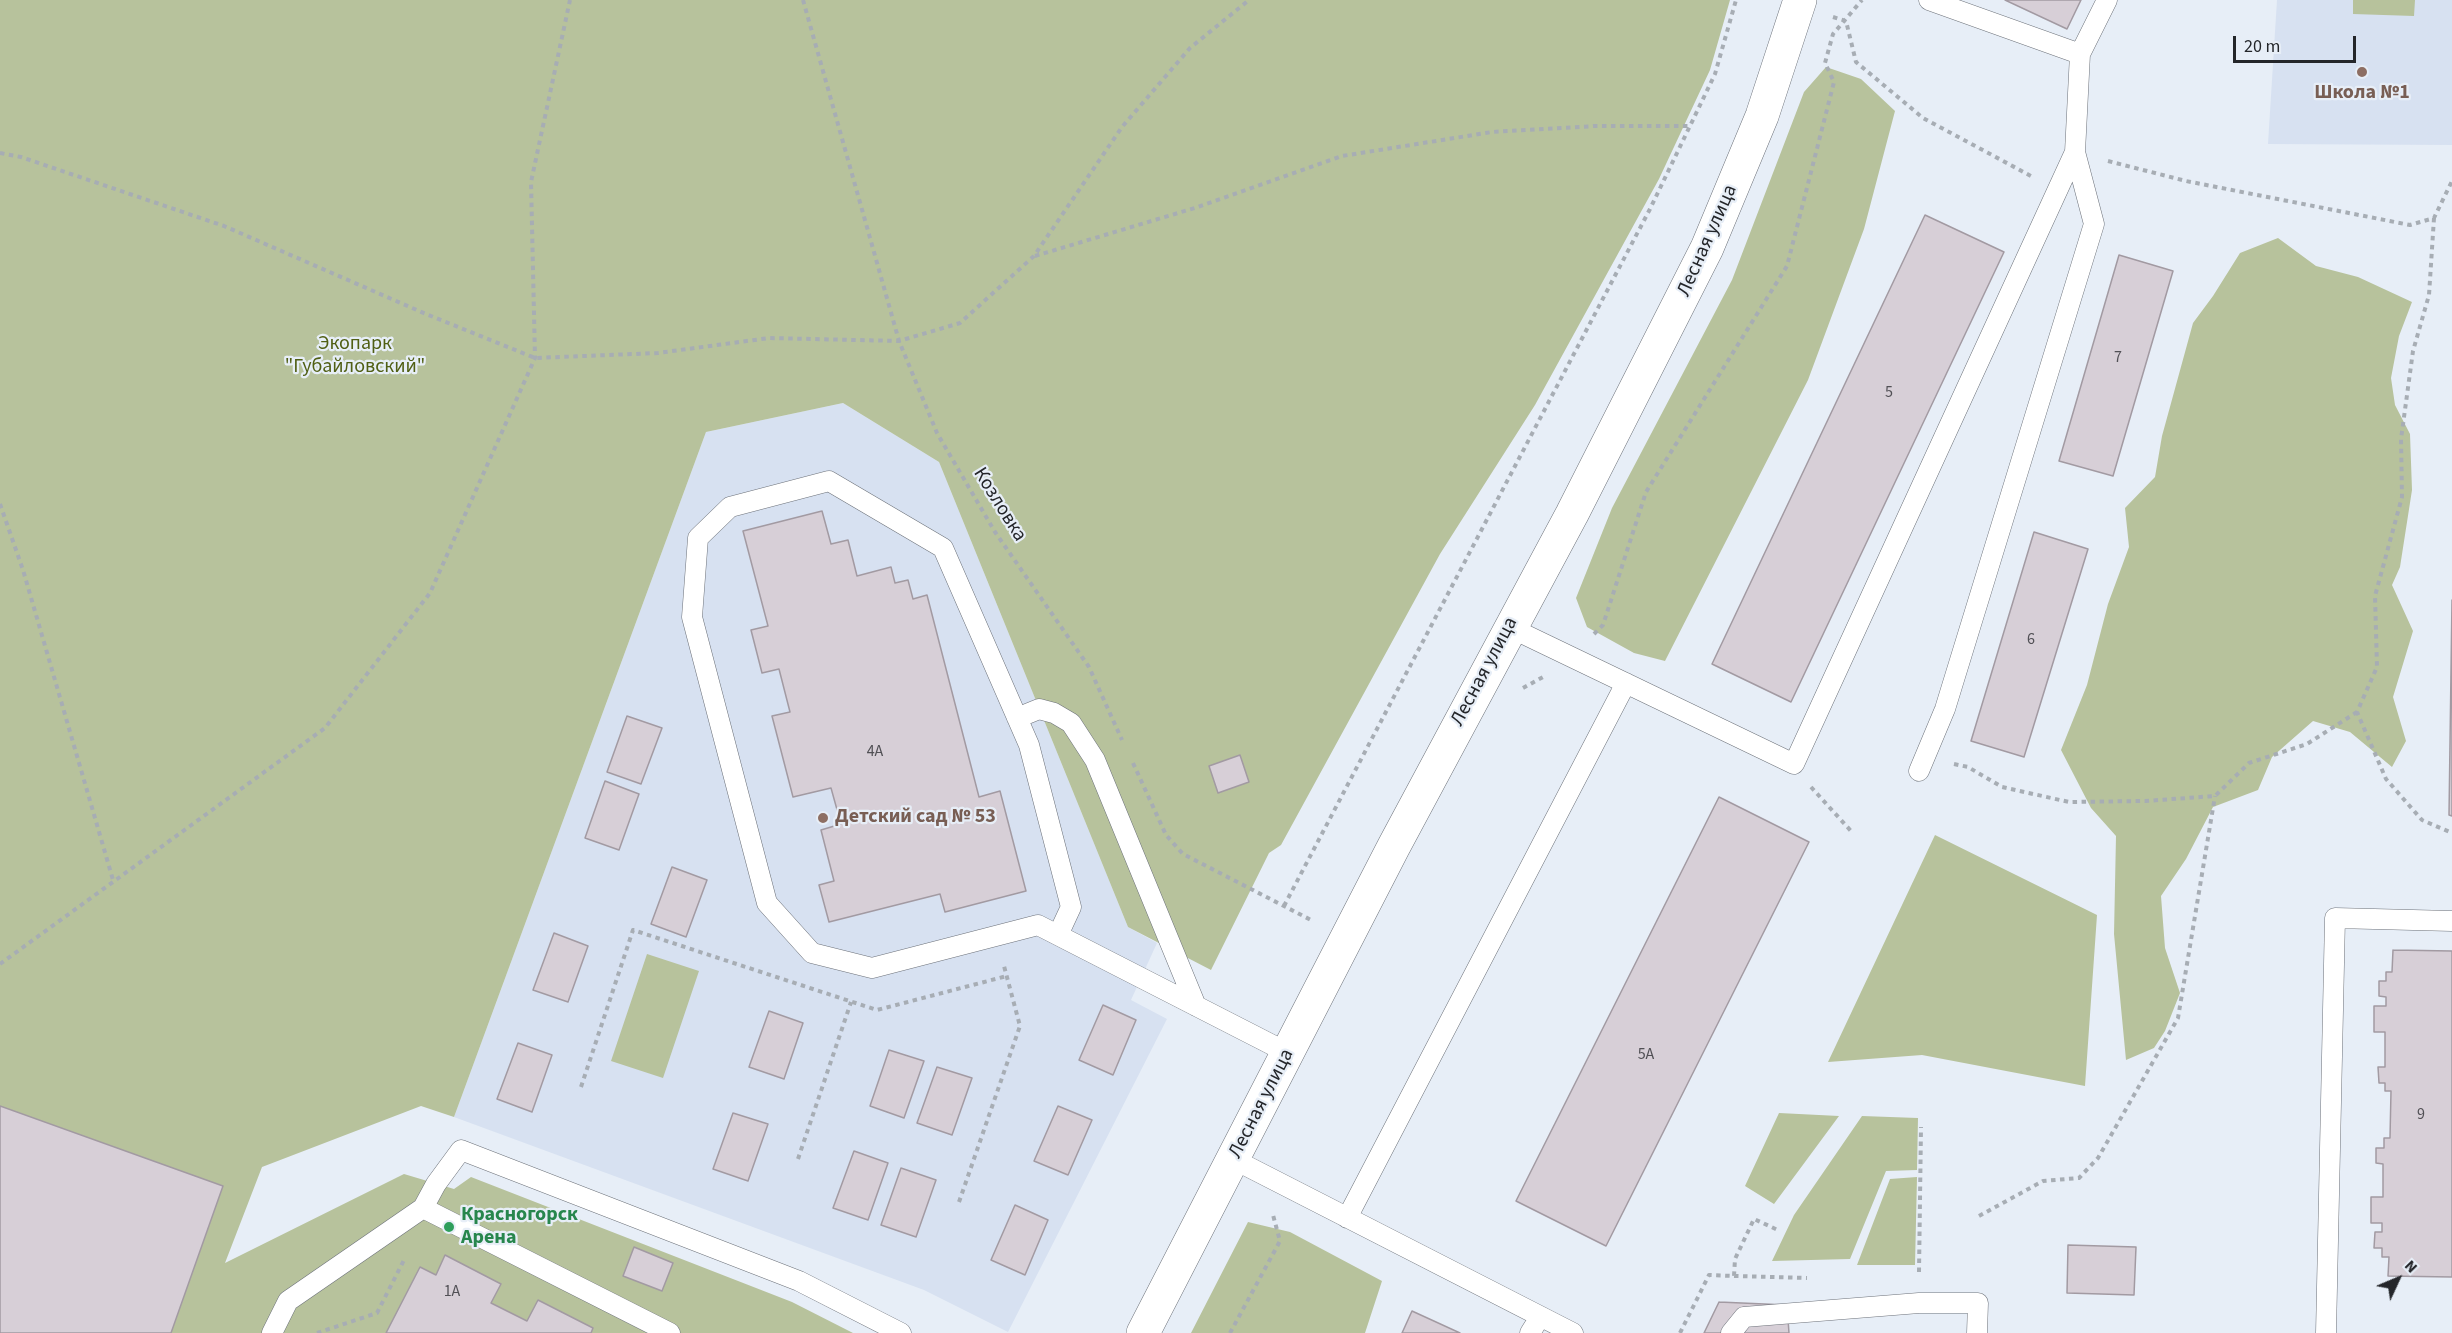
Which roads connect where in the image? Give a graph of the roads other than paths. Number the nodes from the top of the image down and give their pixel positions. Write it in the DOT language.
graph roads {
  1 [pos="1929,0"];
  2 [pos="2107,0"];
  3 [pos="1814,7"];
  4 [pos="2080,54"];
  5 [pos="2075,152"];
  6 [pos="1509,627"];
  7 [pos="1626,683"];
  8 [pos="1017,718"];
  9 [pos="1922,763"];
  10 [pos="2452,921"];
  11 [pos="1058,935"];
  12 [pos="1196,1006"];
  13 [pos="1288,1053"];
  14 [pos="1248,1166"];
  15 [pos="423,1208"];
  16 [pos="1347,1218"];
  17 [pos="1535,1325"];
  18 [pos="272,1333"];
  19 [pos="670,1333"];
  20 [pos="901,1333"];
  21 [pos="1143,1333"];
  22 [pos="1573,1333"];
  23 [pos="1731,1333"];
  24 [pos="1977,1333"];
  25 [pos="2326,1333"];
  1 -- 4 [label="lane"];
  2 -- 4 [label="lane"];
  3 -- 6 [label="street, Лесная улица"];
  4 -- 5 [label="lane"];
  5 -- 7 [label="lane"];
  5 -- 9 [label="lane"];
  6 -- 7 [label="lane"];
  6 -- 13 [label="street, Лесная улица"];
  7 -- 16 [label="lane"];
  8 -- 11 [label="lane"];
  8 -- 11 [label="lane"];
  8 -- 12 [label="lane"];
  10 -- 25 [label="lane"];
  11 -- 12 [label="lane"];
  12 -- 13 [label="lane"];
  13 -- 14 [label="street, Лесная улица"];
  14 -- 16 [label="lane"];
  14 -- 21 [label="street, Лесная улица"];
  15 -- 18 [label="lane"];
  15 -- 19 [label="lane"];
  15 -- 20 [label="lane"];
  16 -- 17 [label="lane"];
  17 -- 22 [label="lane"];
  23 -- 24 [label="lane"];
}
